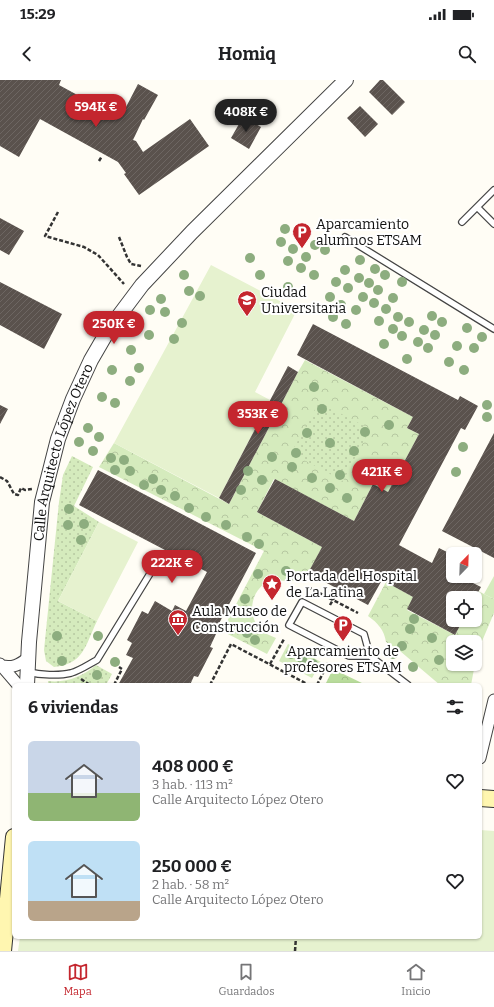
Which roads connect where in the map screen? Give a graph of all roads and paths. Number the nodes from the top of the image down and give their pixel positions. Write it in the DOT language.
graph roads {
  1 [pos="346,80"];
  2 [pos="102,156"];
  3 [pos="99,161"];
  4 [pos="494,190"];
  5 [pos="477,207"];
  6 [pos="58,212"];
  7 [pos="462,222"];
  8 [pos="494,224"];
  9 [pos="119,237"];
  10 [pos="345,237"];
  11 [pos="141,266"];
  12 [pos="124,284"];
  13 [pos="494,329"];
  14 [pos="0,476"];
  15 [pos="32,489"];
  16 [pos="151,572"];
  17 [pos="308,587"];
  18 [pos="339,589"];
  19 [pos="333,600"];
  20 [pos="330,605"];
  21 [pos="358,613"];
  22 [pos="284,639"];
  23 [pos="370,656"];
  24 [pos="28,658"];
  25 [pos="328,663"];
  26 [pos="270,664"];
  27 [pos="1,665"];
  28 [pos="119,667"];
  29 [pos="27,679"];
  30 [pos="16,683"];
  31 [pos="115,683"];
  32 [pos="211,683"];
  33 [pos="305,683"];
  34 [pos="318,683"];
  35 [pos="405,683"];
  36 [pos="494,700"];
  37 [pos="483,734"];
  38 [pos="482,798"];
  39 [pos="494,800"];
  40 [pos="12,863"];
  41 [pos="296,939"];
  42 [pos="3,951"];
  43 [pos="295,951"];
  1 -- 24 [label="street, Calle Arquitecto López Otero"];
  2 -- 3 [label="path"];
  4 -- 5 [label="lane"];
  5 -- 7 [label="lane"];
  5 -- 8 [label="lane"];
  6 -- 12 [label="path"];
  9 -- 11 [label="path"];
  10 -- 13 [label="lane"];
  14 -- 15 [label="path"];
  16 -- 29 [label="lane"];
  17 -- 19 [label="path"];
  18 -- 19 [label="path"];
  19 -- 20 [label="path"];
  19 -- 21 [label="path"];
  22 -- 26 [label="path"];
  23 -- 23 [label="lane"];
  23 -- 35 [label="lane"];
  24 -- 27 [label="street"];
  24 -- 29 [label="street, Calle Arquitecto López Otero"];
  25 -- 34 [label="path"];
  26 -- 32 [label="path"];
  26 -- 33 [label="path"];
  27 -- 30 [label="street"];
  28 -- 31 [label="path"];
  36 -- 37 [label="street"];
  38 -- 39 [label="main road"];
  40 -- 42 [label="main road"];
  41 -- 43 [label="path"];
}
